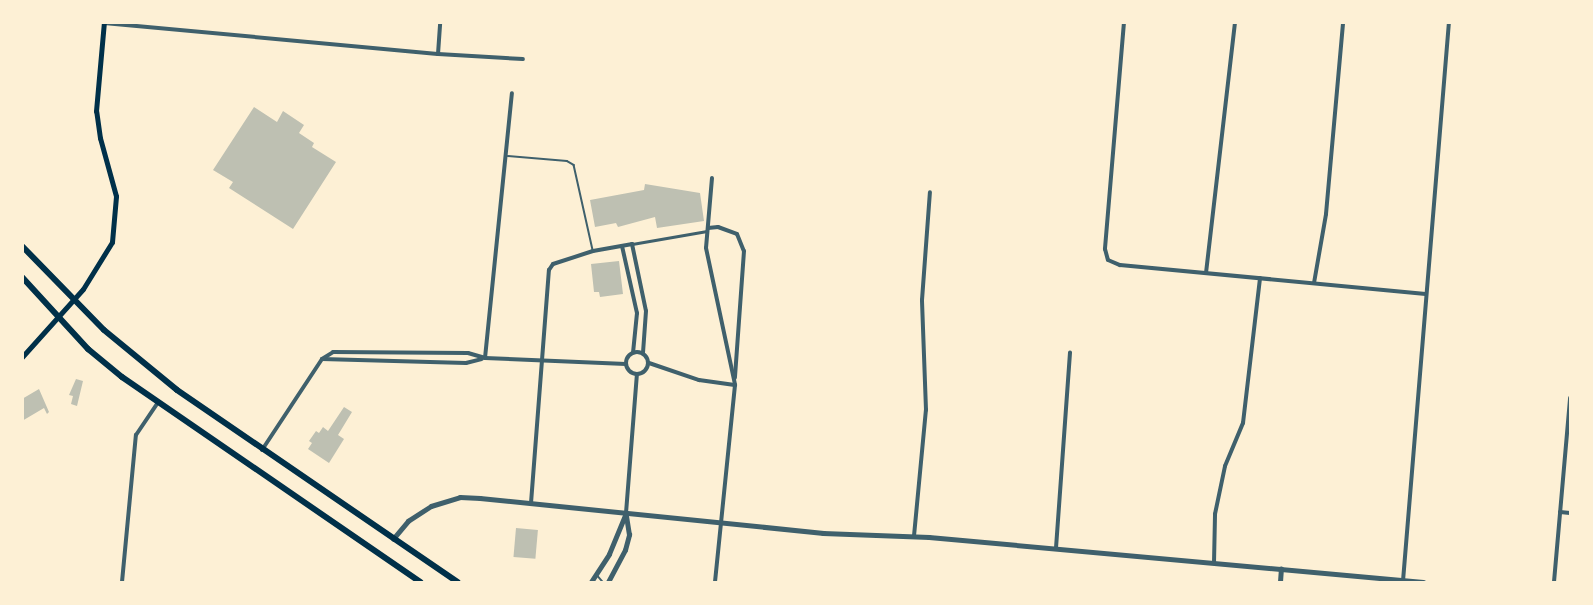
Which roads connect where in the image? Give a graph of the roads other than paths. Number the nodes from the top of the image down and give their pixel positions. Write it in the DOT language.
graph roads {
  1 [pos="173,22"];
  2 [pos="440,22"];
  3 [pos="1124,22"];
  4 [pos="1235,22"];
  5 [pos="1343,22"];
  6 [pos="1449,22"];
  7 [pos="104,23"];
  8 [pos="172,30"];
  9 [pos="438,54"];
  10 [pos="523,59"];
  11 [pos="512,93"];
  12 [pos="506,156"];
  13 [pos="712,178"];
  14 [pos="930,192"];
  15 [pos="707,229"];
  16 [pos="632,244"];
  17 [pos="22,246"];
  18 [pos="622,246"];
  19 [pos="593,251"];
  20 [pos="1206,273"];
  21 [pos="22,276"];
  22 [pos="1260,278"];
  23 [pos="1314,283"];
  24 [pos="1426,294"];
  25 [pos="74,301"];
  26 [pos="60,317"];
  27 [pos="633,353"];
  28 [pos="643,353"];
  29 [pos="1070,353"];
  30 [pos="22,357"];
  31 [pos="322,358"];
  32 [pos="485,358"];
  33 [pos="543,362"];
  34 [pos="649,363"];
  35 [pos="626,364"];
  36 [pos="637,374"];
  37 [pos="735,385"];
  38 [pos="1570,398"];
  39 [pos="158,402"];
  40 [pos="261,450"];
  41 [pos="531,503"];
  42 [pos="1560,512"];
  43 [pos="626,513"];
  44 [pos="1570,513"];
  45 [pos="720,522"];
  46 [pos="914,536"];
  47 [pos="393,539"];
  48 [pos="1056,548"];
  49 [pos="1214,563"];
  50 [pos="1281,569"];
  51 [pos="596,574"];
  52 [pos="1403,581"];
  53 [pos="122,582"];
  54 [pos="420,582"];
  55 [pos="457,582"];
  56 [pos="591,582"];
  57 [pos="603,582"];
  58 [pos="608,582"];
  59 [pos="715,582"];
  60 [pos="1280,582"];
  61 [pos="1423,582"];
  62 [pos="1554,582"];
  1 -- 8 [label="street"];
  2 -- 9 [label="street"];
  3 -- 20 [label="street"];
  4 -- 20 [label="street"];
  5 -- 23 [label="street"];
  6 -- 24 [label="street"];
  7 -- 8 [label="street"];
  7 -- 25 [label="main road"];
  8 -- 9 [label="street"];
  9 -- 10 [label="street"];
  11 -- 12 [label="street"];
  12 -- 19 [label="lane"];
  12 -- 32 [label="street"];
  13 -- 15 [label="street"];
  14 -- 46 [label="street"];
  15 -- 16 [label="street"];
  15 -- 37 [label="street"];
  15 -- 37 [label="street"];
  16 -- 18 [label="street"];
  16 -- 28 [label="street"];
  17 -- 25 [label="main road"];
  18 -- 19 [label="street"];
  18 -- 27 [label="street"];
  19 -- 33 [label="street"];
  20 -- 22 [label="street"];
  21 -- 26 [label="main road"];
  22 -- 23 [label="street"];
  22 -- 49 [label="street"];
  23 -- 24 [label="street"];
  24 -- 52 [label="street"];
  25 -- 26 [label="main road"];
  25 -- 40 [label="main road"];
  26 -- 30 [label="main road"];
  26 -- 39 [label="main road"];
  27 -- 28 [label="street"];
  27 -- 35 [label="street"];
  28 -- 34 [label="street"];
  29 -- 48 [label="street"];
  31 -- 32 [label="street"];
  31 -- 32 [label="street"];
  31 -- 40 [label="street"];
  32 -- 33 [label="street"];
  33 -- 35 [label="street"];
  33 -- 41 [label="street"];
  34 -- 36 [label="street"];
  34 -- 37 [label="street"];
  35 -- 36 [label="street"];
  36 -- 43 [label="street"];
  37 -- 45 [label="street"];
  38 -- 42 [label="street"];
  39 -- 53 [label="street"];
  39 -- 54 [label="main road"];
  40 -- 47 [label="main road"];
  41 -- 43 [label="street"];
  41 -- 47 [label="street"];
  42 -- 44 [label="street"];
  42 -- 62 [label="street"];
  43 -- 45 [label="street"];
  43 -- 51 [label="street"];
  43 -- 58 [label="street"];
  45 -- 46 [label="street"];
  45 -- 59 [label="street"];
  46 -- 48 [label="street"];
  47 -- 55 [label="main road"];
  48 -- 49 [label="street"];
  49 -- 50 [label="street"];
  50 -- 52 [label="street"];
  50 -- 60 [label="street"];
  51 -- 56 [label="street"];
  51 -- 57 [label="lane"];
  52 -- 61 [label="street"];
}
